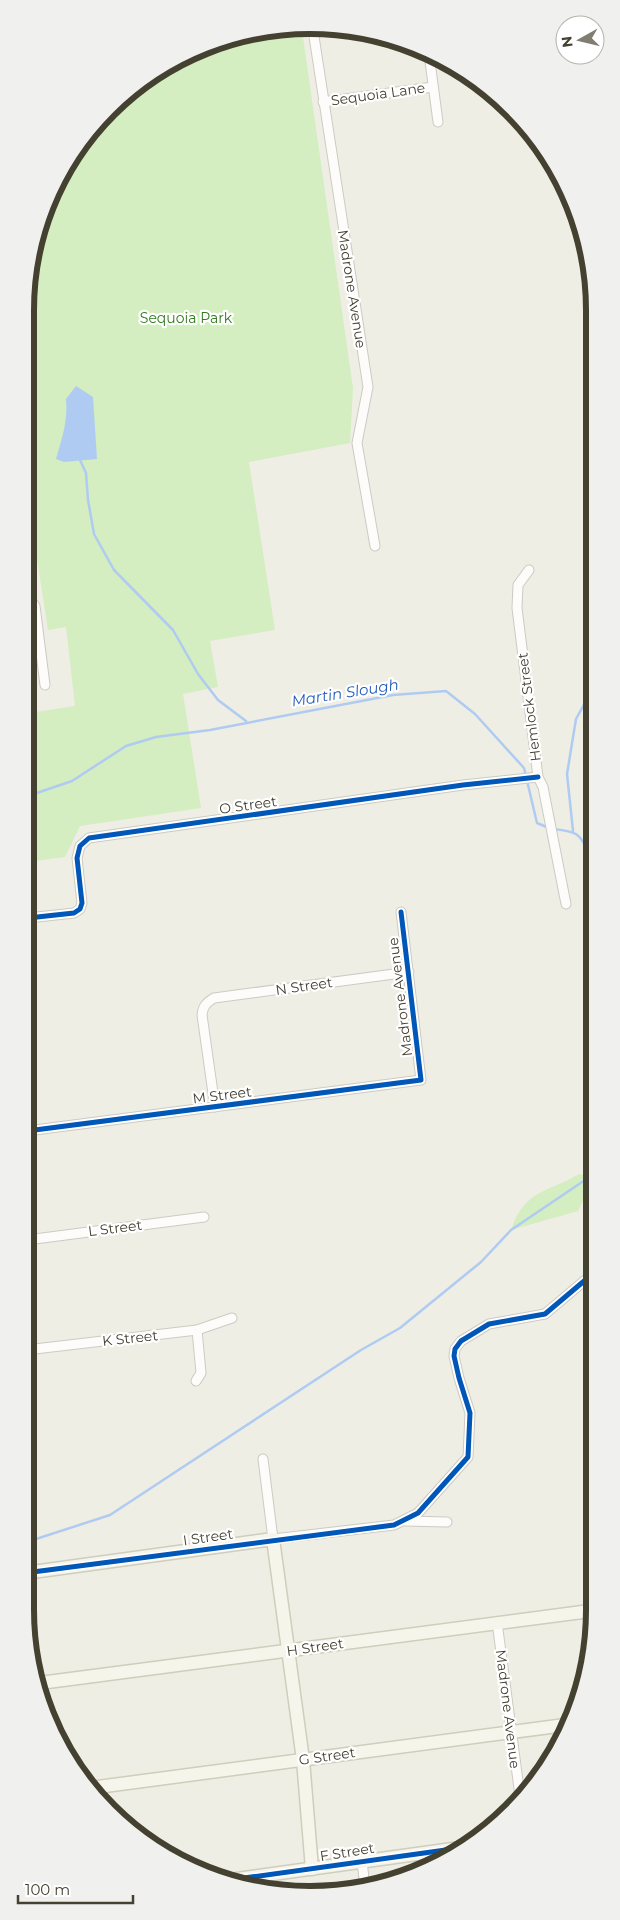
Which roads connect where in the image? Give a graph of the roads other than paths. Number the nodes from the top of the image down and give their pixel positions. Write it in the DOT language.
graph roads {
  1 [pos="314,34"];
  2 [pos="429,61"];
  3 [pos="433,87"];
  4 [pos="323,102"];
  5 [pos="438,122"];
  6 [pos="375,546"];
  7 [pos="528,570"];
  8 [pos="34,603"];
  9 [pos="45,685"];
  10 [pos="538,777"];
  11 [pos="566,904"];
  12 [pos="401,912"];
  13 [pos="34,917"];
  14 [pos="409,972"];
  15 [pos="421,1080"];
  16 [pos="215,1107"];
  17 [pos="34,1130"];
  18 [pos="204,1217"];
  19 [pos="34,1239"];
  20 [pos="586,1279"];
  21 [pos="232,1318"];
  22 [pos="197,1330"];
  23 [pos="34,1349"];
  24 [pos="196,1380"];
  25 [pos="264,1459"];
  26 [pos="405,1521"];
  27 [pos="447,1522"];
  28 [pos="273,1539"];
  29 [pos="34,1571"];
  30 [pos="586,1611"];
  31 [pos="498,1622"];
  32 [pos="288,1650"];
  33 [pos="43,1683"];
  34 [pos="561,1726"];
  35 [pos="511,1732"];
  36 [pos="303,1760"];
  37 [pos="98,1787"];
  38 [pos="519,1790"];
  39 [pos="447,1849"];
  40 [pos="362,1860"];
  41 [pos="312,1869"];
  42 [pos="244,1878"];
  43 [pos="365,1881"];
  1 -- 4 [label="street, Madrone Avenue"];
  2 -- 3 [label="street"];
  3 -- 4 [label="street, Sequoia Lane"];
  3 -- 5 [label="street"];
  4 -- 6 [label="street, Madrone Avenue"];
  7 -- 10 [label="street, Hemlock Street"];
  8 -- 9 [label="street"];
  10 -- 11 [label="street, Hemlock Street"];
  10 -- 13 [label="street, O Street"];
  12 -- 14 [label="street, Madrone Avenue"];
  14 -- 15 [label="street, Madrone Avenue"];
  14 -- 16 [label="street, N Street"];
  15 -- 16 [label="street, M Street"];
  16 -- 17 [label="street, M Street"];
  18 -- 19 [label="street, L Street"];
  20 -- 26 [label="street"];
  21 -- 22 [label="street, K Street"];
  22 -- 23 [label="street, K Street"];
  22 -- 24 [label="street"];
  25 -- 28 [label="street"];
  26 -- 27 [label="street"];
  26 -- 28 [label="street, I Street"];
  28 -- 29 [label="street, I Street"];
  28 -- 32 [label="street"];
  30 -- 31 [label="street, H Street"];
  31 -- 32 [label="street, H Street"];
  31 -- 35 [label="street, Madrone Avenue"];
  32 -- 33 [label="street, H Street"];
  32 -- 36 [label="street"];
  34 -- 35 [label="street, G Street"];
  35 -- 36 [label="street, G Street"];
  35 -- 38 [label="street, Madrone Avenue"];
  36 -- 37 [label="street, G Street"];
  36 -- 41 [label="street"];
  39 -- 40 [label="street, F Street"];
  40 -- 41 [label="street, F Street"];
  40 -- 43 [label="street"];
  41 -- 42 [label="street, F Street"];
}
